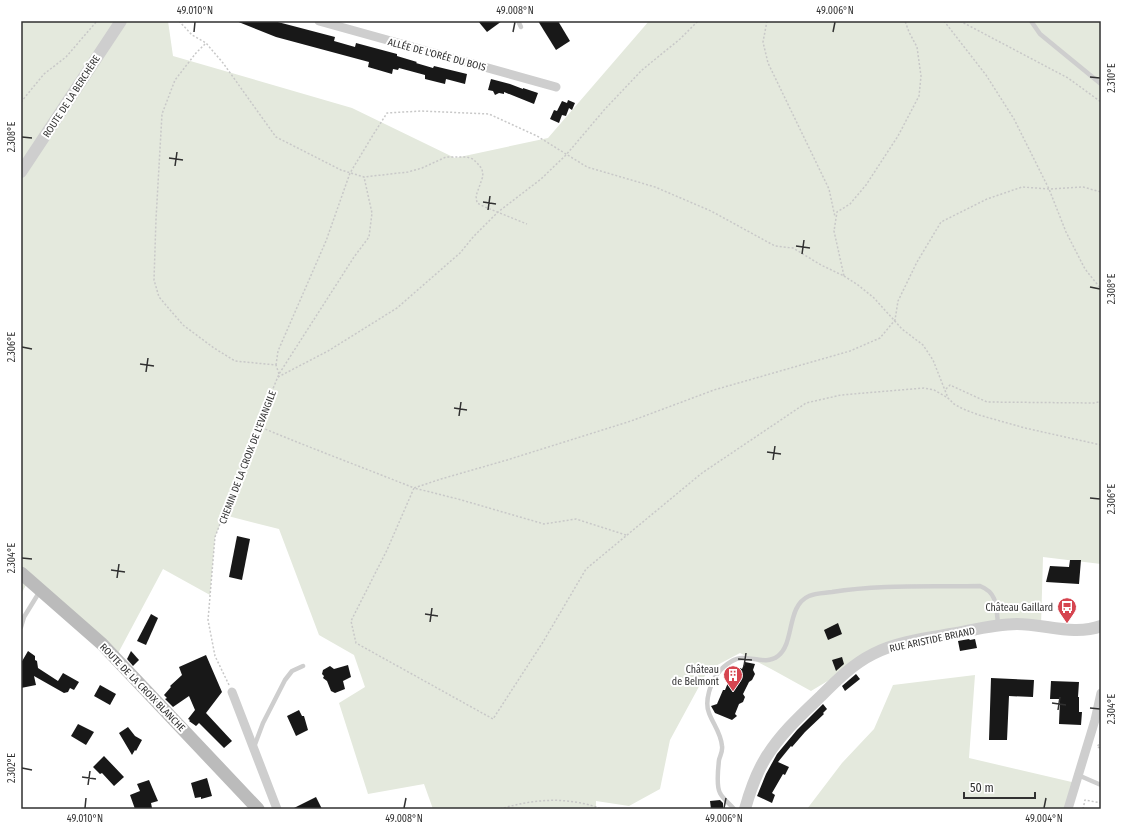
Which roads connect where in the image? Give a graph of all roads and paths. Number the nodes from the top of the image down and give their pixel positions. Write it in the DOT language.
graph roads {
  1 [pos="97,21"];
  2 [pos="121,21"];
  3 [pos="179,21"];
  4 [pos="319,21"];
  5 [pos="518,21"];
  6 [pos="698,21"];
  7 [pos="767,21"];
  8 [pos="905,21"];
  9 [pos="944,21"];
  10 [pos="960,21"];
  11 [pos="1032,21"];
  12 [pos="521,27"];
  13 [pos="206,43"];
  14 [pos="1101,84"];
  15 [pos="556,87"];
  16 [pos="21,102"];
  17 [pos="1101,102"];
  18 [pos="566,155"];
  19 [pos="21,172"];
  20 [pos="350,174"];
  21 [pos="364,177"];
  22 [pos="1049,189"];
  23 [pos="1101,192"];
  24 [pos="498,212"];
  25 [pos="836,219"];
  26 [pos="527,224"];
  27 [pos="844,276"];
  28 [pos="1101,289"];
  29 [pos="895,320"];
  30 [pos="276,365"];
  31 [pos="278,375"];
  32 [pos="946,389"];
  33 [pos="948,398"];
  34 [pos="1101,400"];
  35 [pos="258,426"];
  36 [pos="1101,445"];
  37 [pos="414,488"];
  38 [pos="626,535"];
  39 [pos="21,573"];
  40 [pos="40,590"];
  41 [pos="998,626"];
  42 [pos="1101,626"];
  43 [pos="21,627"];
  44 [pos="303,666"];
  45 [pos="232,692"];
  46 [pos="1101,693"];
  47 [pos="1101,741"];
  48 [pos="254,747"];
  49 [pos="1101,748"];
  50 [pos="1078,775"];
  51 [pos="1101,785"];
  52 [pos="1101,804"];
  53 [pos="258,809"];
  54 [pos="277,809"];
  55 [pos="500,809"];
  56 [pos="602,809"];
  57 [pos="734,809"];
  58 [pos="745,809"];
  59 [pos="1068,809"];
  60 [pos="1083,809"];
  1 -- 16 [label="path"];
  2 -- 19 [label="street, ROUTE DE LA BERCHÈRE"];
  3 -- 13 [label="path"];
  4 -- 15 [label="street, ALLÉE DE L'ORÉE DU BOIS"];
  5 -- 12 [label="lane"];
  6 -- 18 [label="path, CHEMIN DE LA CROIX DE L'EVANGILE"];
  7 -- 25 [label="path"];
  8 -- 25 [label="path"];
  9 -- 22 [label="path"];
  10 -- 17 [label="path"];
  11 -- 14 [label="lane"];
  13 -- 20 [label="path"];
  13 -- 30 [label="path"];
  18 -- 20 [label="path"];
  18 -- 24 [label="path, CHEMIN DE LA CROIX DE L'EVANGILE"];
  18 -- 27 [label="path"];
  20 -- 21 [label="path"];
  20 -- 30 [label="path"];
  21 -- 24 [label="path"];
  21 -- 31 [label="path"];
  22 -- 23 [label="path"];
  22 -- 28 [label="path"];
  22 -- 29 [label="path"];
  24 -- 26 [label="path"];
  24 -- 31 [label="path, CHEMIN DE LA CROIX DE L'EVANGILE"];
  25 -- 27 [label="path"];
  27 -- 29 [label="path"];
  29 -- 32 [label="path"];
  29 -- 37 [label="path"];
  30 -- 31 [label="path"];
  31 -- 35 [label="path, CHEMIN DE LA CROIX DE L'EVANGILE"];
  32 -- 33 [label="path"];
  32 -- 34 [label="path"];
  33 -- 36 [label="path"];
  33 -- 38 [label="path"];
  35 -- 37 [label="path"];
  35 -- 45 [label="path, CHEMIN DE LA CROIX DE L'EVANGILE"];
  37 -- 38 [label="path"];
  37 -- 38 [label="path"];
  39 -- 40 [label="main road, ROUTE DE LA CROIX BLANCHE"];
  40 -- 43 [label="lane"];
  40 -- 53 [label="main road, ROUTE DE LA CROIX BLANCHE"];
  41 -- 42 [label="street, RUE ARISTIDE BRIAND"];
  41 -- 57 [label="lane"];
  41 -- 58 [label="street, RUE ARISTIDE BRIAND"];
  44 -- 48 [label="lane"];
  45 -- 48 [label="street"];
  46 -- 50 [label="street"];
  47 -- 49 [label="path"];
  48 -- 54 [label="street"];
  50 -- 51 [label="lane"];
  50 -- 59 [label="street"];
  52 -- 60 [label="path"];
  55 -- 56 [label="path"];
}
